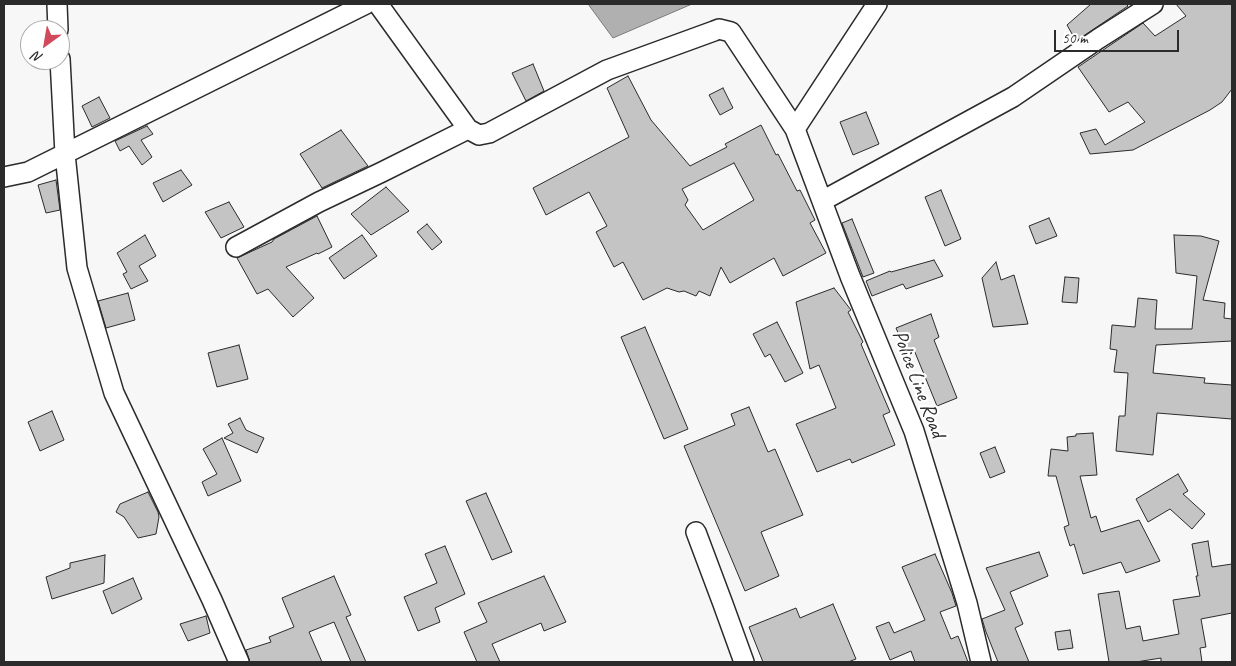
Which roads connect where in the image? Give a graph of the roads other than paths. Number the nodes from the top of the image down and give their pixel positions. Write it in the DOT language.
graph roads {
  1 [pos="57,4"];
  2 [pos="366,4"];
  3 [pos="378,4"];
  4 [pos="877,4"];
  5 [pos="1152,4"];
  6 [pos="58,20"];
  7 [pos="61,70"];
  8 [pos="468,129"];
  9 [pos="795,129"];
  10 [pos="65,154"];
  11 [pos="4,177"];
  12 [pos="822,201"];
  13 [pos="236,247"];
  14 [pos="696,532"];
  15 [pos="239,662"];
  16 [pos="744,662"];
  17 [pos="980,662"];
  1 -- 6 [label="street"];
  2 -- 10 [label="street"];
  3 -- 8 [label="street"];
  4 -- 9 [label="street"];
  5 -- 12 [label="street"];
  7 -- 10 [label="street"];
  8 -- 9 [label="street, Police Line Road"];
  8 -- 13 [label="street"];
  9 -- 12 [label="street, Police Line Road"];
  10 -- 11 [label="street"];
  10 -- 15 [label="street"];
  12 -- 17 [label="street, Police Line Road"];
  14 -- 16 [label="street"];
}
